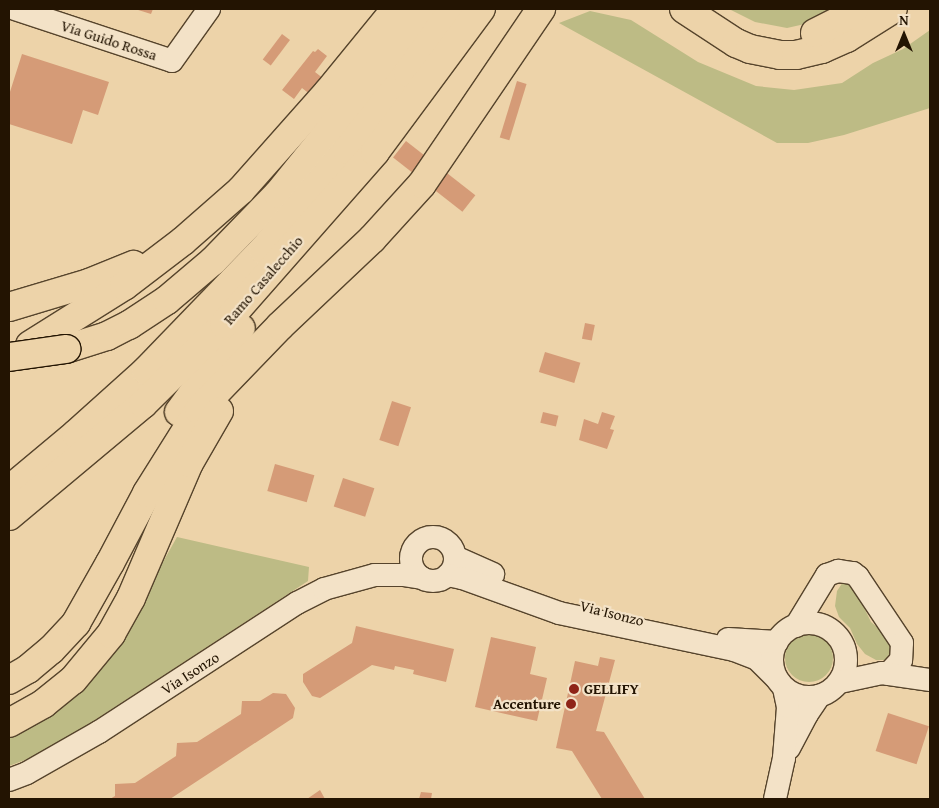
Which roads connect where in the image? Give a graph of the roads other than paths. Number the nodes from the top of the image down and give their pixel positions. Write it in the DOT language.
graph roads {
  1 [pos="15,9"];
  2 [pos="208,9"];
  3 [pos="396,9"];
  4 [pos="428,9"];
  5 [pos="453,9"];
  6 [pos="481,9"];
  7 [pos="520,9"];
  8 [pos="541,9"];
  9 [pos="684,9"];
  10 [pos="714,9"];
  11 [pos="854,9"];
  12 [pos="893,9"];
  13 [pos="471,114"];
  14 [pos="375,152"];
  15 [pos="183,241"];
  16 [pos="9,307"];
  17 [pos="280,326"];
  18 [pos="19,351"];
  19 [pos="9,490"];
  20 [pos="9,516"];
  21 [pos="412,554"];
  22 [pos="452,566"];
  23 [pos="375,575"];
  24 [pos="422,578"];
  25 [pos="822,581"];
  26 [pos="796,626"];
  27 [pos="838,638"];
  28 [pos="777,642"];
  29 [pos="9,660"];
  30 [pos="885,674"];
  31 [pos="9,680"];
  32 [pos="930,680"];
  33 [pos="840,682"];
  34 [pos="780,683"];
  35 [pos="819,696"];
  36 [pos="9,723"];
  37 [pos="784,758"];
  38 [pos="9,780"];
  39 [pos="775,799"];
  1 -- 2 [label="street, Via Guido Rossa"];
  3 -- 15 [label="highway"];
  4 -- 18 [label="highway, bridge"];
  5 -- 19 [label="highway, Ramo Casalecchio"];
  6 -- 14 [label="highway, Ramo Casalecchio"];
  7 -- 13 [label="highway"];
  8 -- 13 [label="highway"];
  9 -- 12 [label="highway"];
  10 -- 11 [label="highway"];
  13 -- 17 [label="highway"];
  14 -- 20 [label="highway, Ramo Casalecchio"];
  14 -- 29 [label="highway"];
  15 -- 16 [label="highway"];
  15 -- 18 [label="highway"];
  17 -- 31 [label="highway"];
  17 -- 36 [label="highway"];
  21 -- 22 [label="street"];
  21 -- 23 [label="street"];
  21 -- 24 [label="street"];
  22 -- 24 [label="street"];
  22 -- 28 [label="street, Via Isonzo"];
  22 -- 34 [label="street, Via Isonzo"];
  23 -- 24 [label="street"];
  23 -- 38 [label="street, Via Isonzo"];
  25 -- 26 [label="street"];
  25 -- 27 [label="street"];
  25 -- 30 [label="street"];
  26 -- 27 [label="street"];
  26 -- 28 [label="street"];
  27 -- 30 [label="street"];
  27 -- 33 [label="street"];
  28 -- 34 [label="street"];
  30 -- 32 [label="street"];
  30 -- 33 [label="street"];
  33 -- 35 [label="street"];
  34 -- 35 [label="street"];
  34 -- 37 [label="street"];
  35 -- 37 [label="street"];
  37 -- 39 [label="street"];
}
